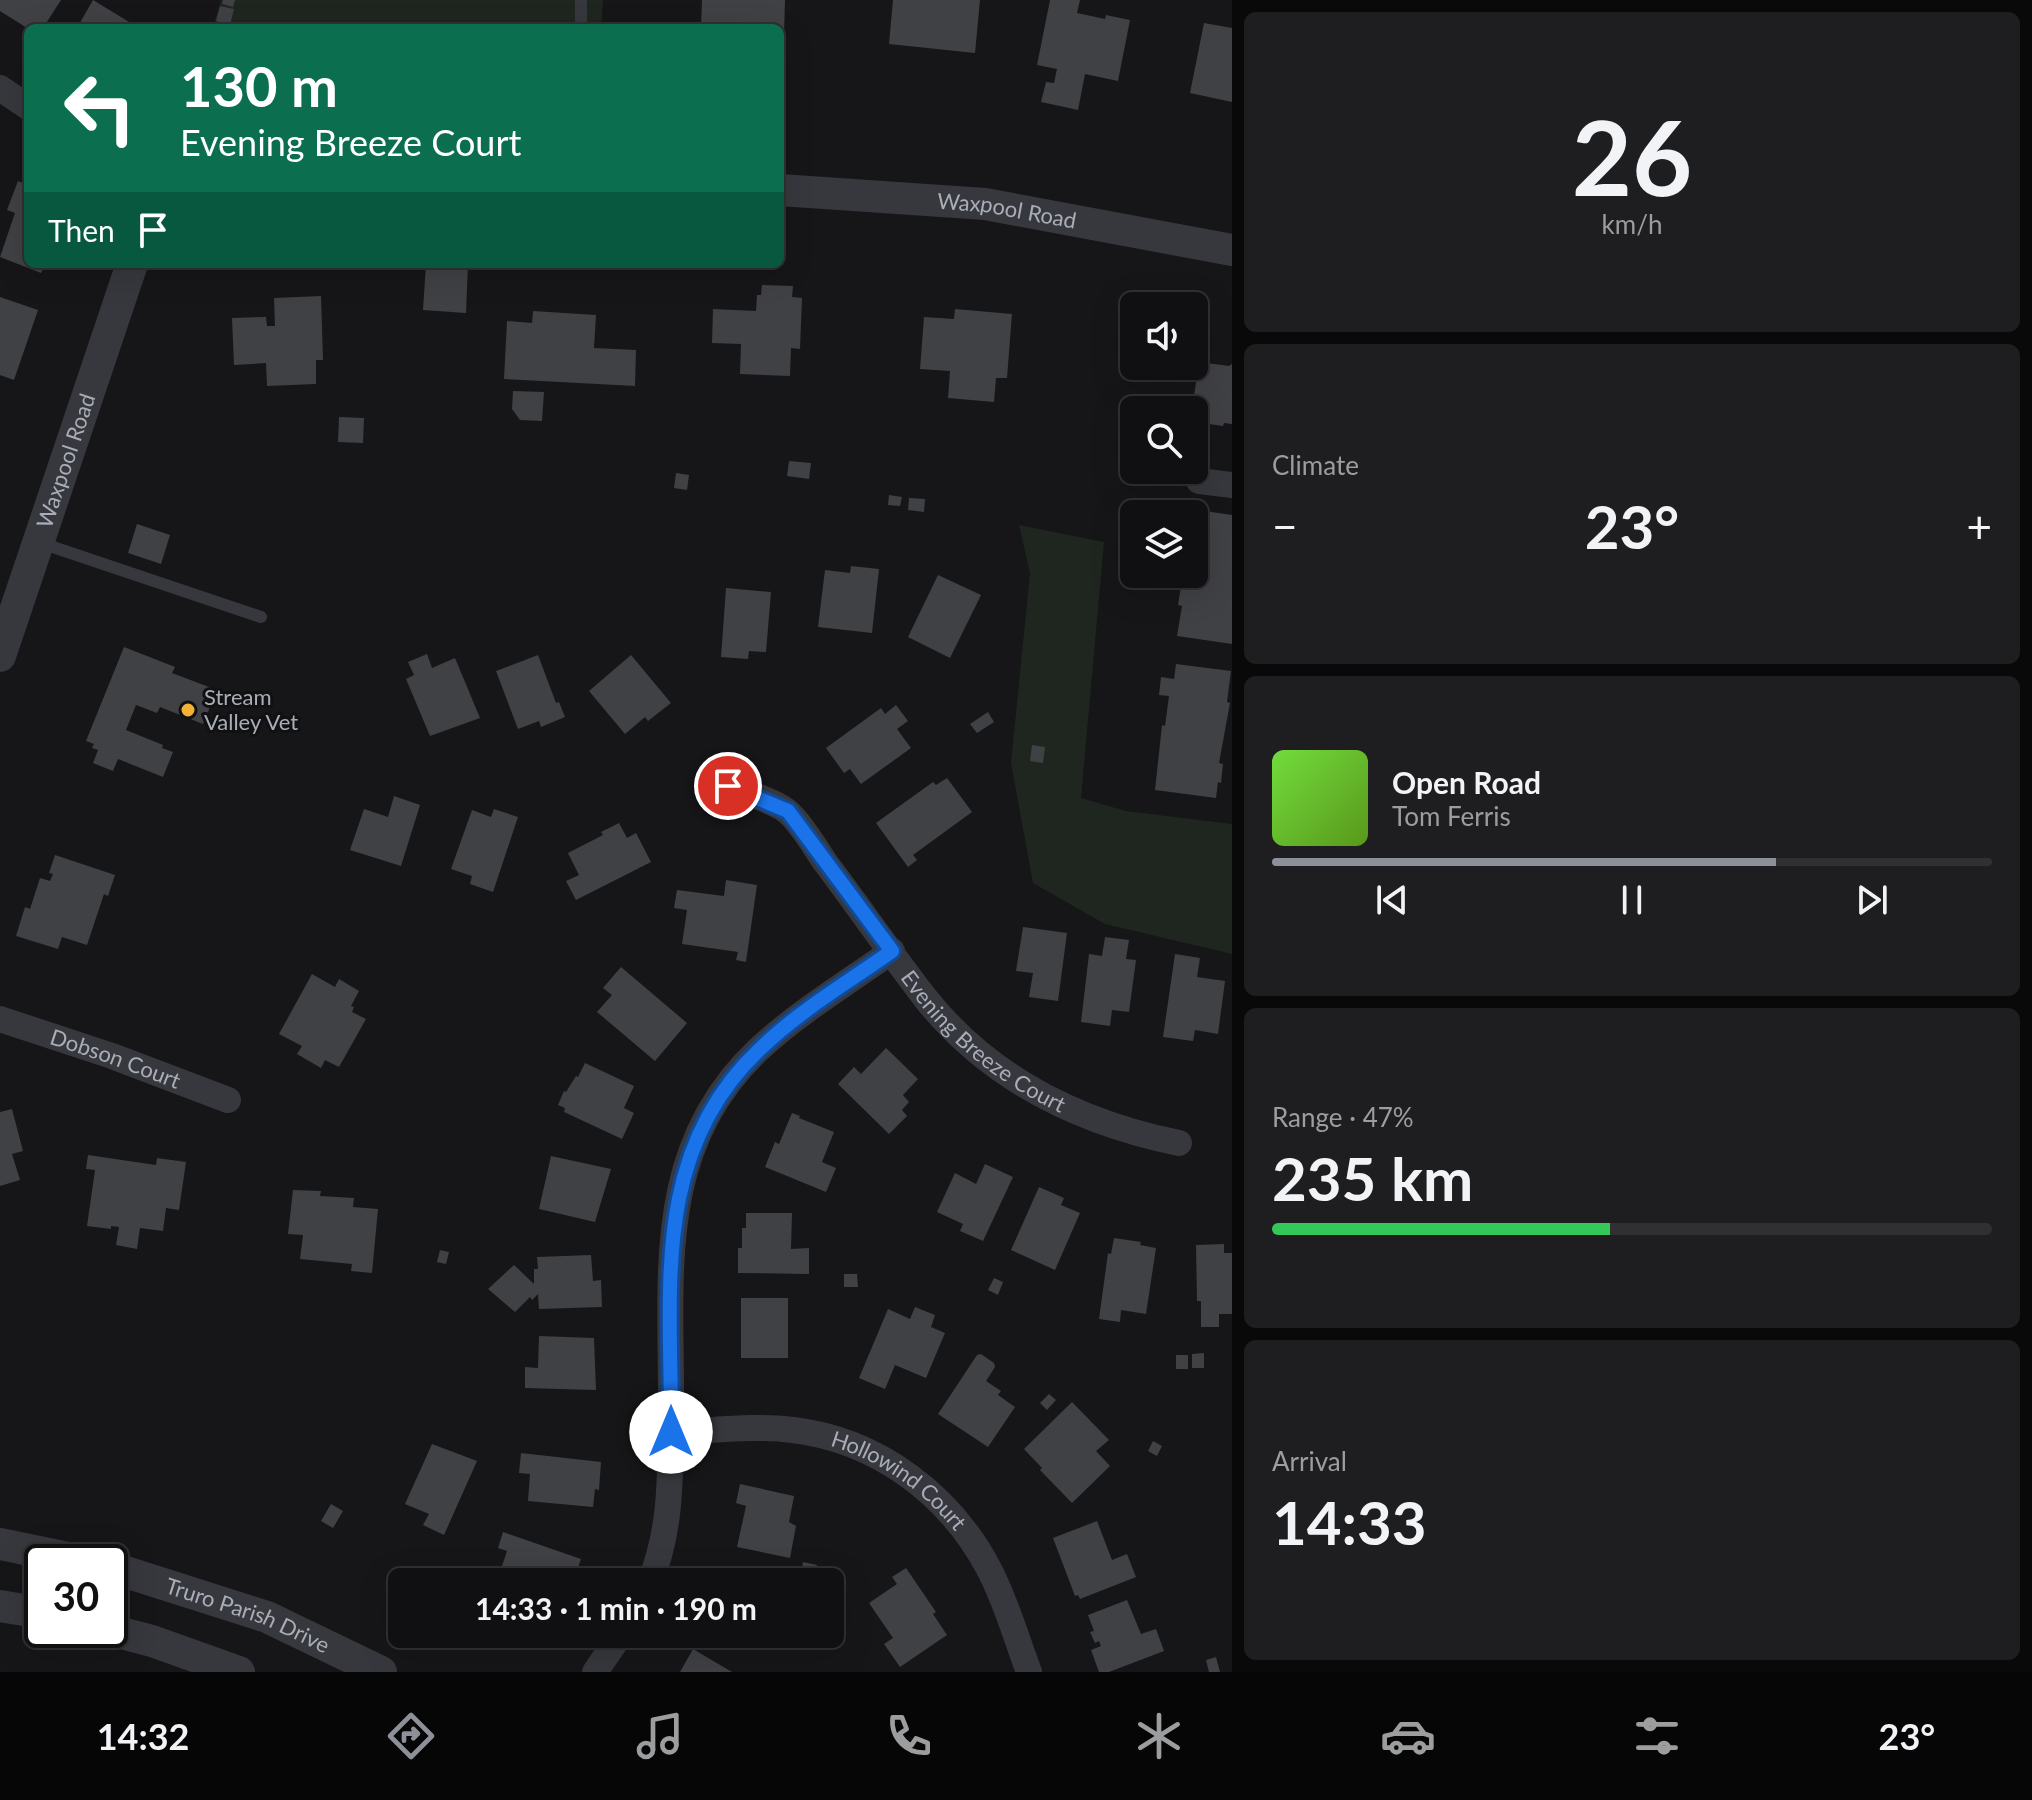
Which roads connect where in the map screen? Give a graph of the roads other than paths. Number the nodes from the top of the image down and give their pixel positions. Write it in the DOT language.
graph roads {
  1 [pos="581,0"];
  2 [pos="581,24"];
  3 [pos="0,88"];
  4 [pos="24,104"];
  5 [pos="784,190"];
  6 [pos="1232,250"];
  7 [pos="131,268"];
  8 [pos="1208,482"];
  9 [pos="1232,485"];
  10 [pos="38,542"];
  11 [pos="261,617"];
  12 [pos="0,656"];
  13 [pos="728,786"];
  14 [pos="892,951"];
  15 [pos="0,1019"];
  16 [pos="228,1100"];
  17 [pos="1179,1143"];
  18 [pos="671,1432"];
  19 [pos="0,1544"];
  20 [pos="24,1549"];
  21 [pos="655,1568"];
  22 [pos="128,1573"];
  23 [pos="0,1606"];
  24 [pos="24,1610"];
  25 [pos="128,1635"];
  26 [pos="611,1648"];
  27 [pos="239,1672"];
  28 [pos="381,1672"];
  29 [pos="595,1672"];
  30 [pos="1029,1672"];
  1 -- 2 [label="lane"];
  3 -- 4 [label="street"];
  5 -- 6 [label="street, Waxpool Road"];
  7 -- 10 [label="street, Waxpool Road"];
  8 -- 9 [label="street"];
  10 -- 11 [label="lane"];
  10 -- 12 [label="street, Waxpool Road"];
  13 -- 14 [label="street, Evening Breeze Court"];
  14 -- 17 [label="street, Evening Breeze Court"];
  14 -- 18 [label="street"];
  15 -- 16 [label="street, Dobson Court"];
  18 -- 21 [label="street"];
  18 -- 30 [label="street, Hollowind Court"];
  19 -- 20 [label="street"];
  22 -- 28 [label="street, Truro Parish Drive"];
  23 -- 24 [label="street"];
  25 -- 27 [label="street"];
  26 -- 29 [label="street"];
}
